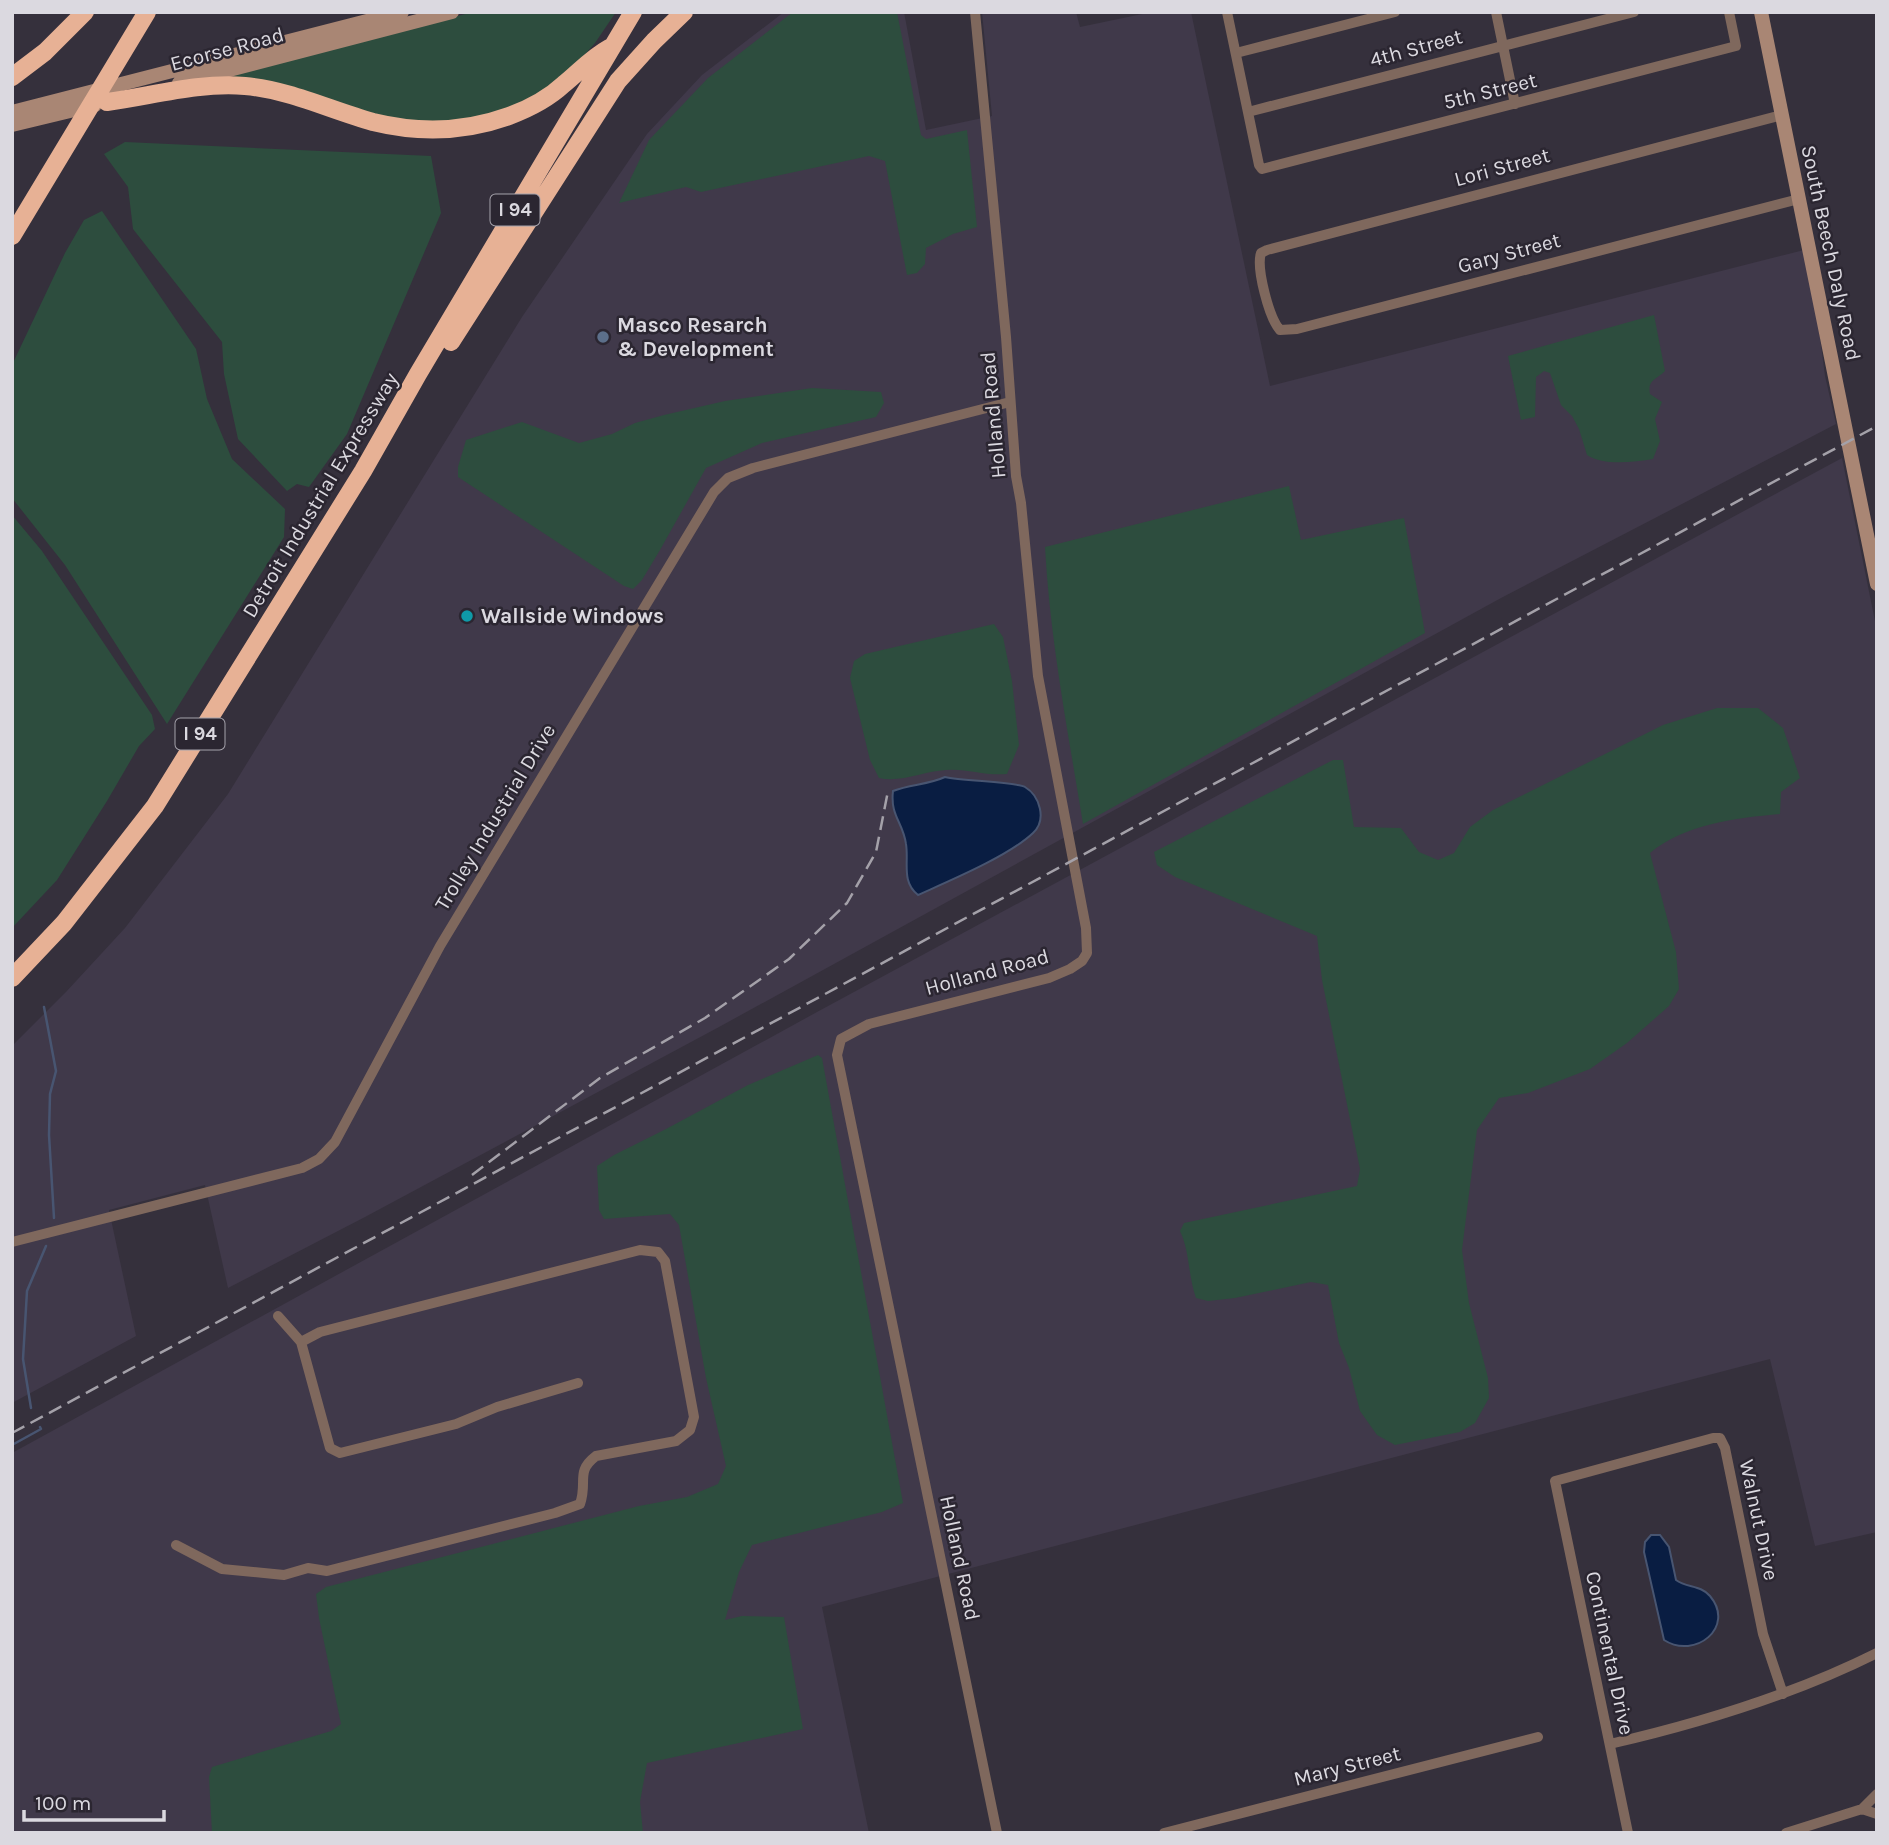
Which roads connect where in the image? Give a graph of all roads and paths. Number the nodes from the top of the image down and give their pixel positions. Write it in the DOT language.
graph roads {
  1 [pos="85,12"];
  2 [pos="147,12"];
  3 [pos="402,12"];
  4 [pos="452,12"];
  5 [pos="634,12"];
  6 [pos="684,12"];
  7 [pos="975,12"];
  8 [pos="1227,12"];
  9 [pos="1395,12"];
  10 [pos="1496,12"];
  11 [pos="1634,12"];
  12 [pos="1729,12"];
  13 [pos="1761,12"];
  14 [pos="612,46"];
  15 [pos="1503,46"];
  16 [pos="1236,53"];
  17 [pos="12,76"];
  18 [pos="107,102"];
  19 [pos="1515,104"];
  20 [pos="12,112"];
  21 [pos="1248,112"];
  22 [pos="1782,115"];
  23 [pos="12,125"];
  24 [pos="1799,199"];
  25 [pos="12,236"];
  26 [pos="1263,281"];
  27 [pos="418,374"];
  28 [pos="1010,402"];
  29 [pos="1877,584"];
  30 [pos="12,978"];
  31 [pos="12,1242"];
  32 [pos="278,1316"];
  33 [pos="301,1342"];
  34 [pos="578,1383"];
  35 [pos="1555,1481"];
  36 [pos="176,1545"];
  37 [pos="1877,1653"];
  38 [pos="1783,1694"];
  39 [pos="1538,1737"];
  40 [pos="1610,1744"];
  41 [pos="1877,1794"];
  42 [pos="1862,1809"];
  43 [pos="1877,1814"];
  44 [pos="997,1833"];
  45 [pos="1164,1833"];
  46 [pos="1628,1833"];
  47 [pos="1786,1833"];
  1 -- 17 [label="highway"];
  2 -- 25 [label="highway"];
  3 -- 20 [label="main road, Ecorse Road"];
  4 -- 18 [label="main road, Ecorse Road"];
  5 -- 14 [label="highway, Detroit Industrial Expressway / I 94"];
  6 -- 27 [label="highway"];
  7 -- 28 [label="street, Holland Road"];
  8 -- 16 [label="street"];
  9 -- 16 [label="street"];
  10 -- 15 [label="street"];
  11 -- 15 [label="street, 4th Street"];
  12 -- 19 [label="street, 5th Street"];
  13 -- 22 [label="main road, South Beech Daly Road"];
  14 -- 18 [label="highway"];
  14 -- 27 [label="highway, Detroit Industrial Expressway / I 94"];
  15 -- 19 [label="street"];
  15 -- 21 [label="street, 4th Street"];
  16 -- 21 [label="street"];
  18 -- 23 [label="main road, Ecorse Road"];
  19 -- 21 [label="street, 5th Street"];
  22 -- 24 [label="main road, South Beech Daly Road"];
  22 -- 26 [label="street, Lori Street"];
  24 -- 26 [label="street, Gary Street"];
  24 -- 29 [label="main road, South Beech Daly Road"];
  27 -- 30 [label="highway, Detroit Industrial Expressway / I 94"];
  28 -- 31 [label="street, Trolley Industrial Drive"];
  28 -- 44 [label="street, Holland Road"];
  32 -- 33 [label="street"];
  33 -- 34 [label="street"];
  33 -- 36 [label="street"];
  35 -- 38 [label="street, Walnut Drive"];
  35 -- 40 [label="street, Continental Drive"];
  37 -- 38 [label="street"];
  38 -- 40 [label="street"];
  39 -- 45 [label="street, Mary Street"];
  40 -- 46 [label="street, Continental Drive"];
  41 -- 42 [label="street"];
  42 -- 43 [label="street"];
  42 -- 47 [label="street"];
}
